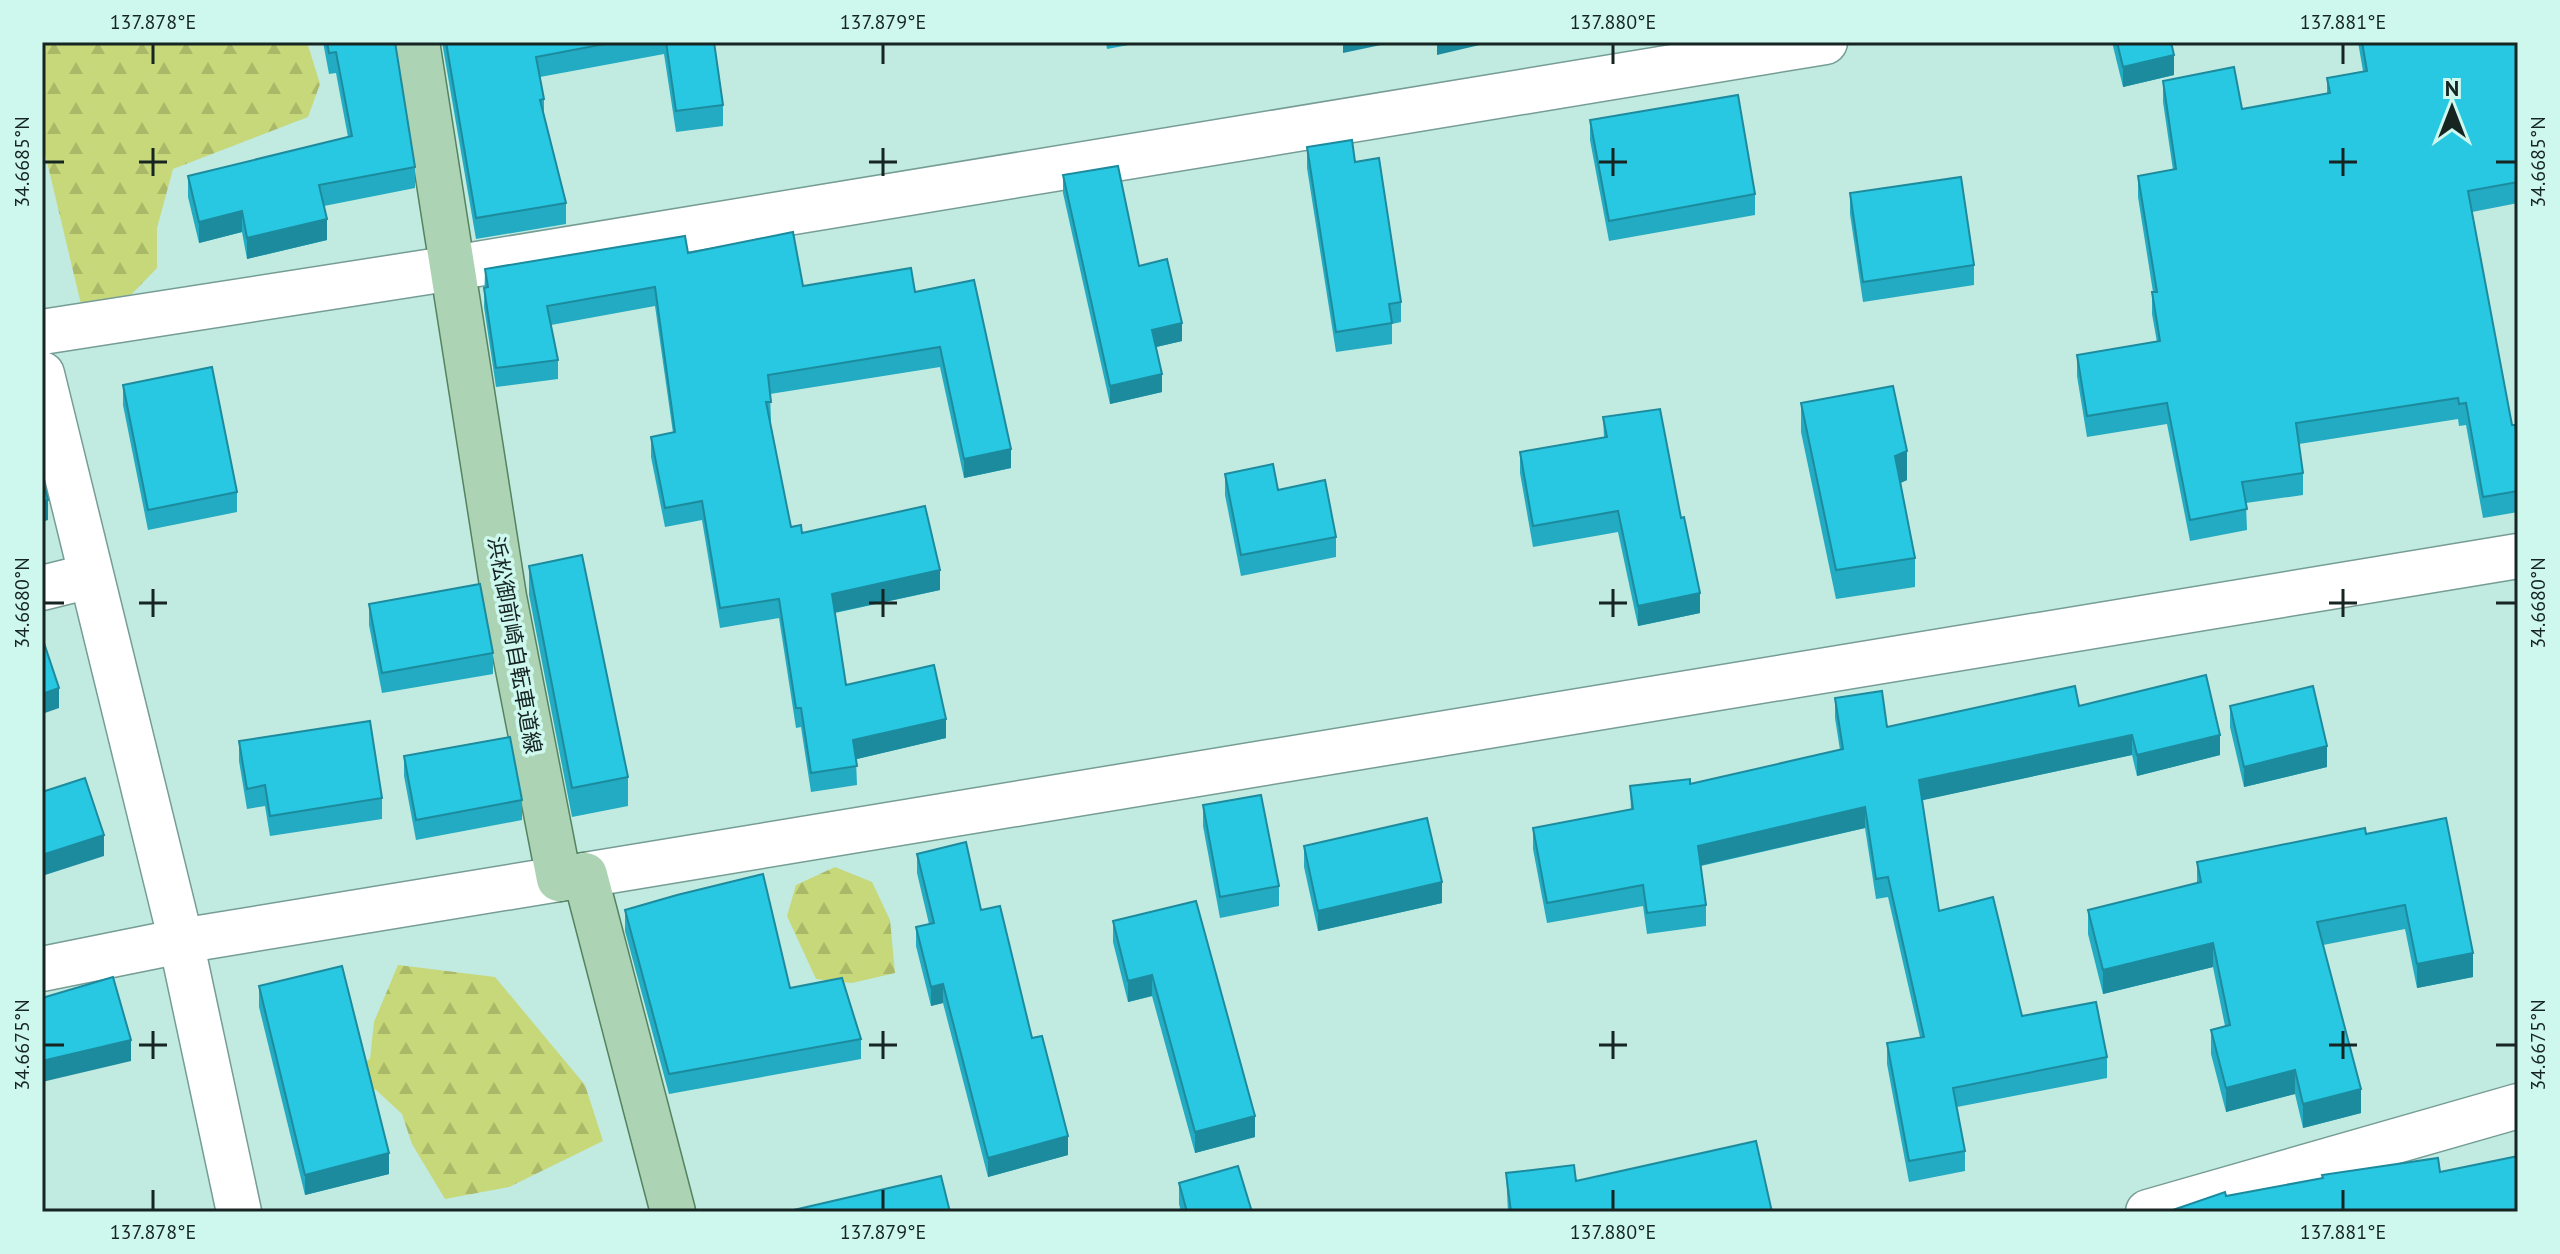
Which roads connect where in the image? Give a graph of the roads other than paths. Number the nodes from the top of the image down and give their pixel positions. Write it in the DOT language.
graph roads {
  1 [pos="417,42"];
  2 [pos="1825,42"];
  3 [pos="453,268"];
  4 [pos="42,332"];
  5 [pos="42,374"];
  6 [pos="2518,556"];
  7 [pos="90,576"];
  8 [pos="42,588"];
  9 [pos="572,877"];
  10 [pos="181,941"];
  11 [pos="42,969"];
  12 [pos="2518,1106"];
  13 [pos="239,1212"];
  14 [pos="673,1212"];
  15 [pos="2148,1212"];
  1 -- 3 [label="main road, 浜松御前崎自転車道線"];
  2 -- 3 [label="street"];
  3 -- 4 [label="street"];
  3 -- 9 [label="main road, 浜松御前崎自転車道線"];
  5 -- 7 [label="street"];
  6 -- 9 [label="street"];
  7 -- 8 [label="street"];
  7 -- 10 [label="street"];
  9 -- 10 [label="street"];
  9 -- 14 [label="main road, 浜松御前崎自転車道線"];
  10 -- 11 [label="street"];
  10 -- 13 [label="street"];
  12 -- 15 [label="street"];
}
